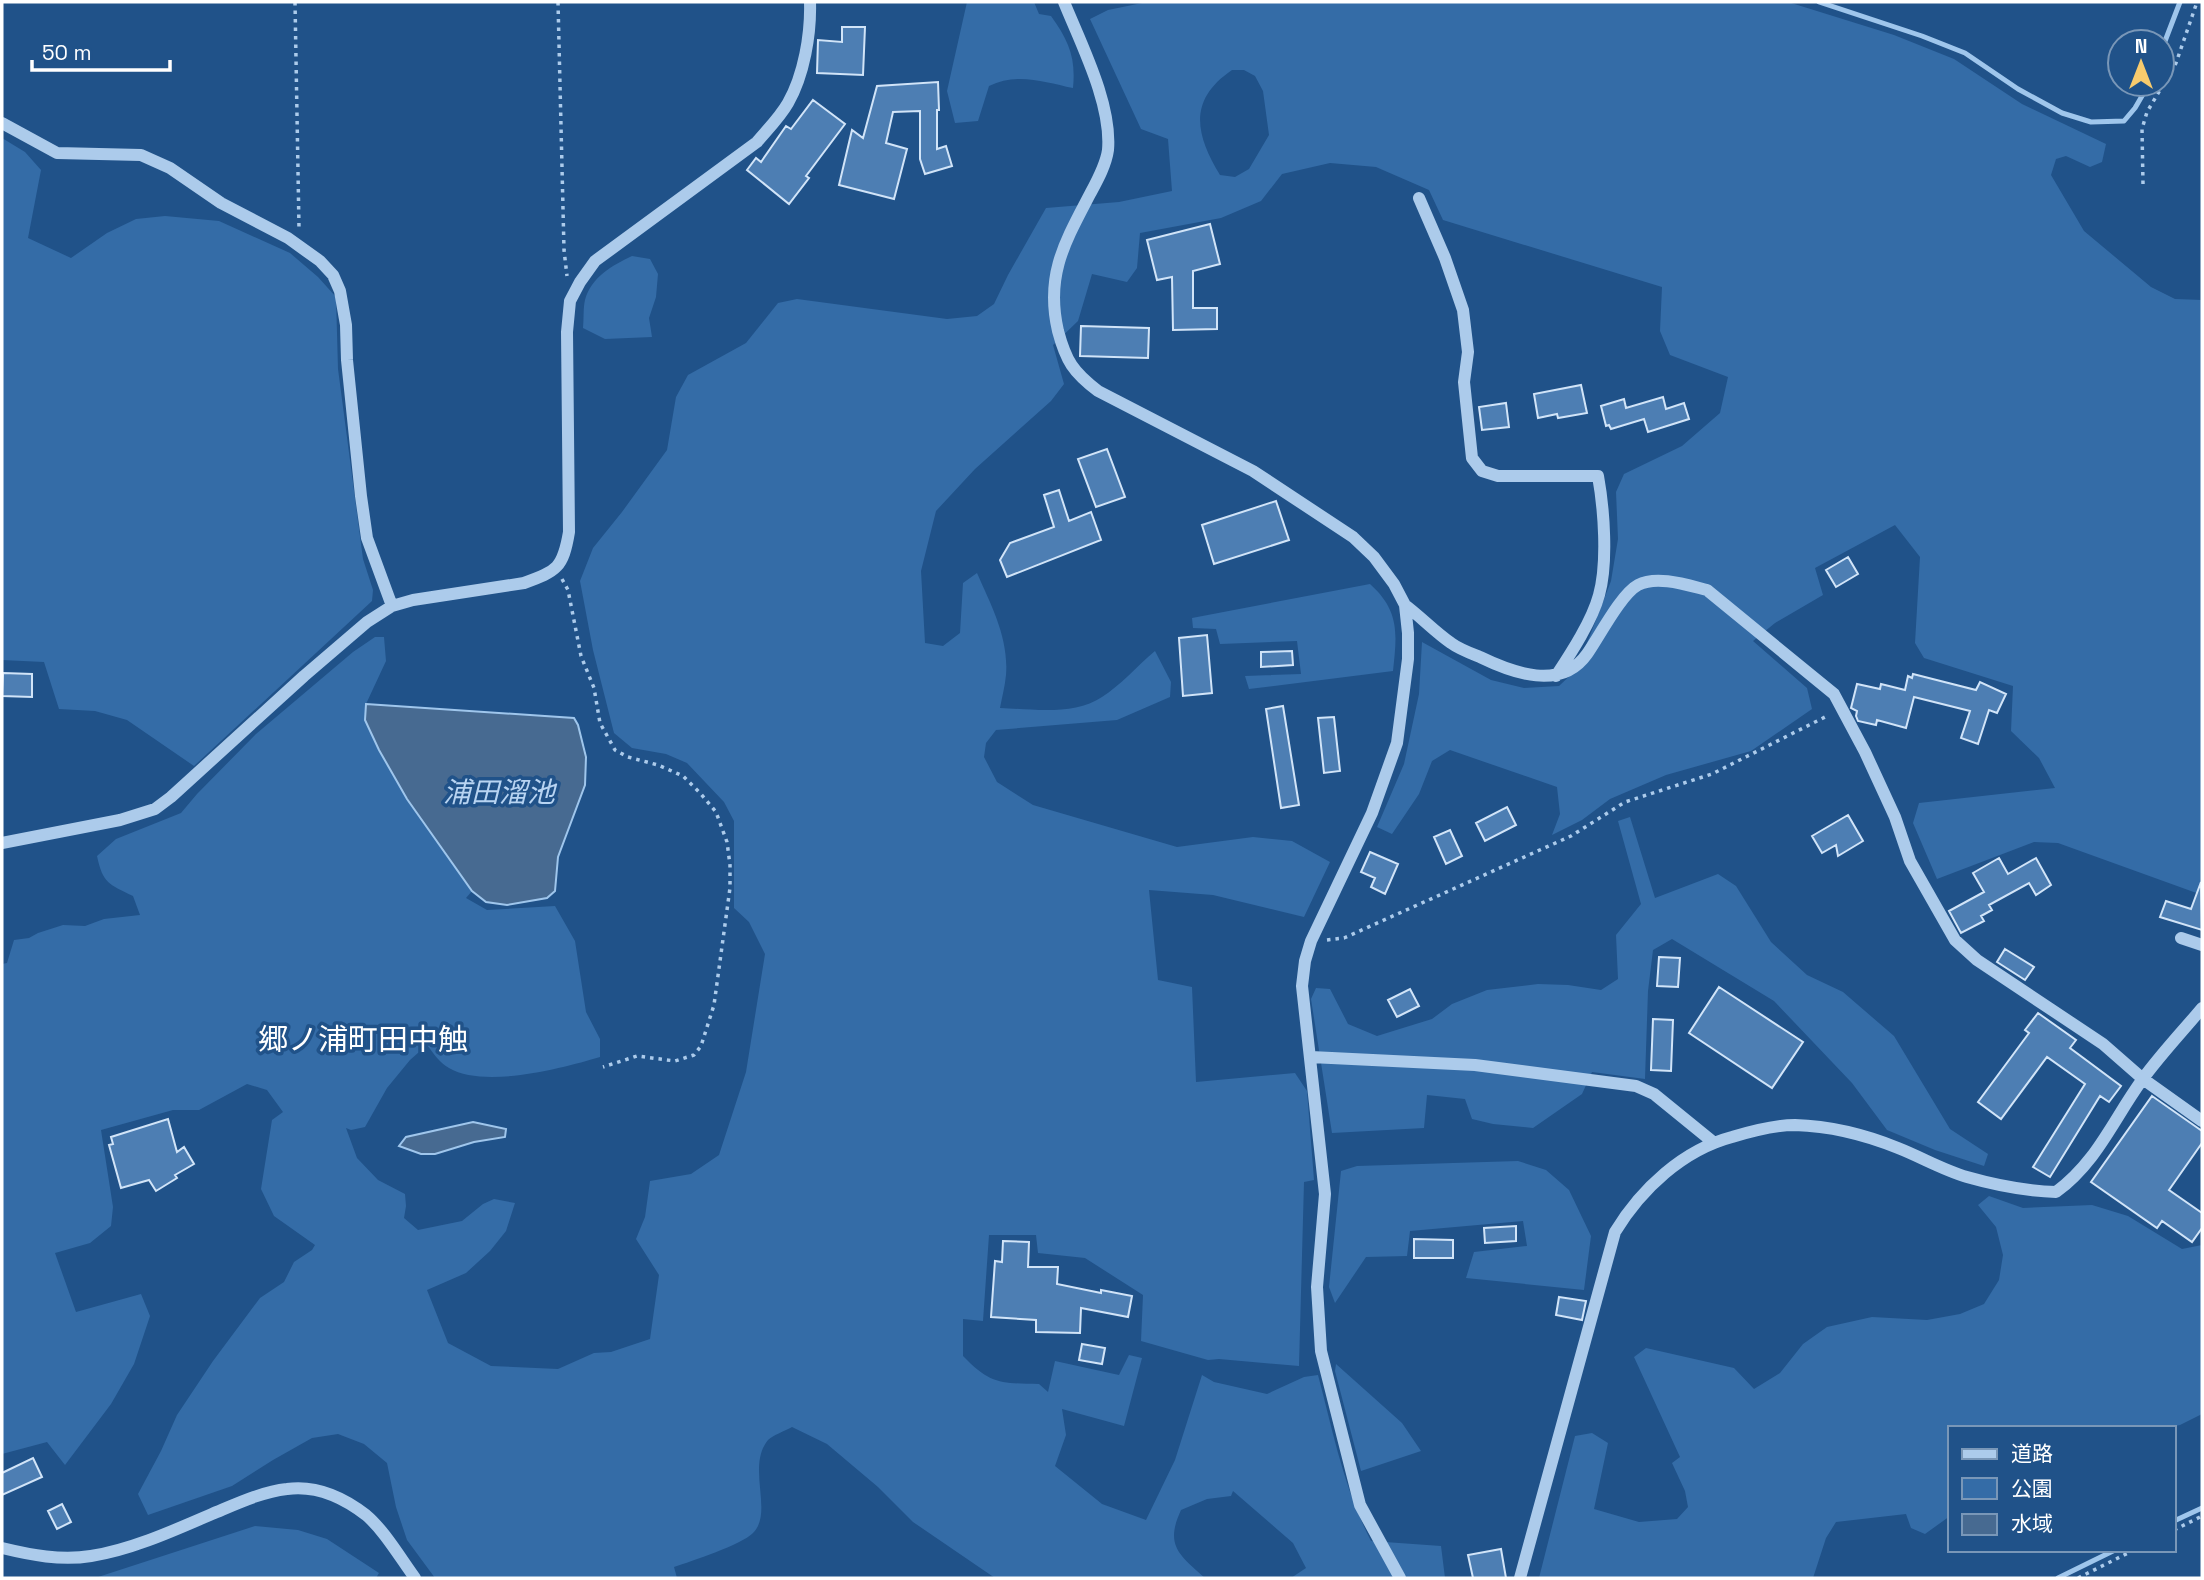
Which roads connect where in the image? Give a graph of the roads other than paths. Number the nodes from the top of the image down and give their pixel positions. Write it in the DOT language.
graph roads {
  1 [pos="810,2"];
  2 [pos="1064,2"];
  3 [pos="2,123"];
  4 [pos="1419,198"];
  5 [pos="1405,605"];
  6 [pos="392,606"];
  7 [pos="1556,676"];
  8 [pos="2,843"];
  9 [pos="2181,938"];
  10 [pos="2202,945"];
  11 [pos="2202,1008"];
  12 [pos="1311,1057"];
  13 [pos="2143,1079"];
  14 [pos="2202,1121"];
  15 [pos="1713,1142"];
  16 [pos="2,1548"];
  17 [pos="415,1578"];
  18 [pos="1400,1578"];
  19 [pos="1520,1578"];
  1 -- 6 [label="street"];
  2 -- 5 [label="street"];
  3 -- 6 [label="street"];
  4 -- 7 [label="street"];
  5 -- 7 [label="street"];
  5 -- 12 [label="street"];
  6 -- 8 [label="street"];
  7 -- 13 [label="street"];
  9 -- 10 [label="street"];
  11 -- 13 [label="street"];
  12 -- 15 [label="street"];
  12 -- 18 [label="street"];
  13 -- 14 [label="street"];
  13 -- 15 [label="street"];
  15 -- 19 [label="street"];
  16 -- 17 [label="street"];
}
